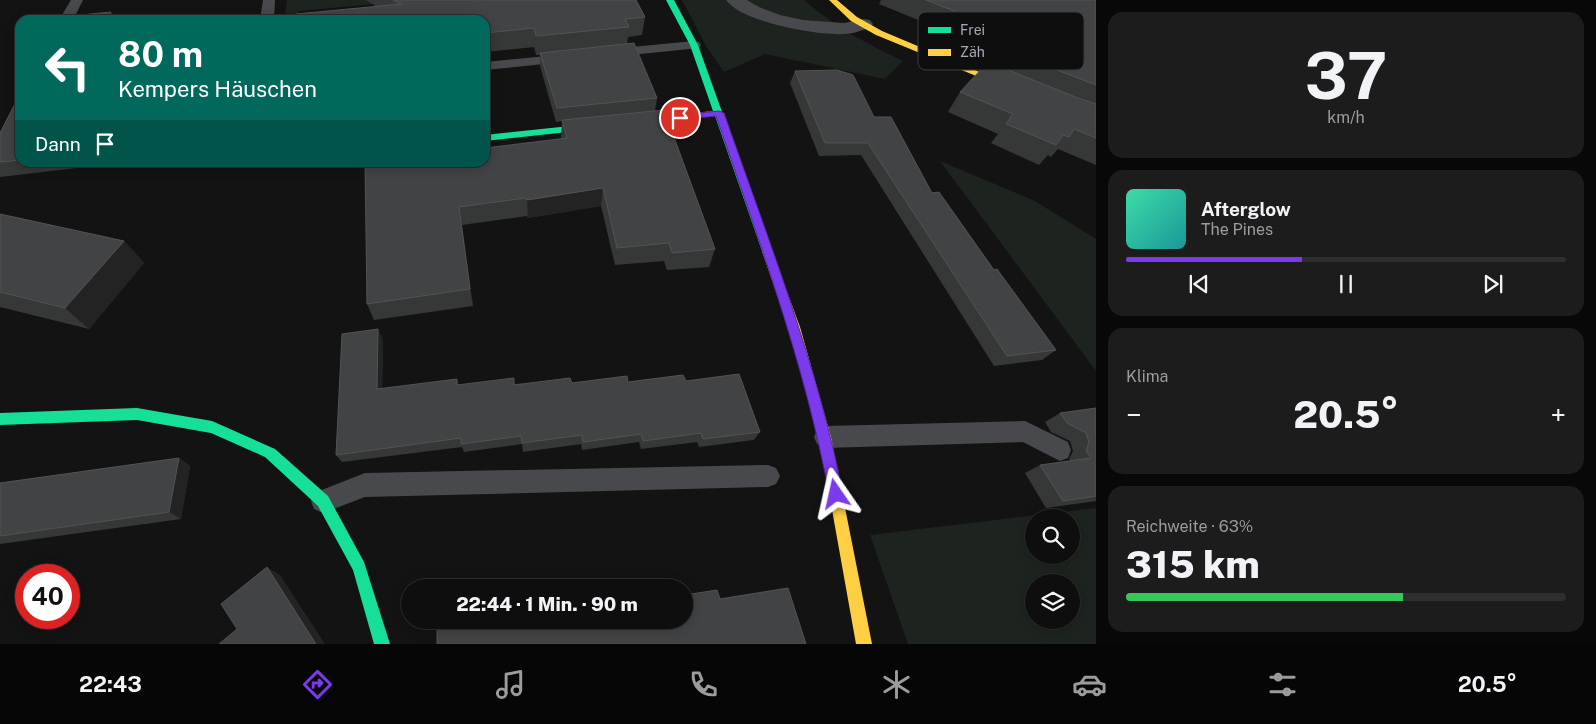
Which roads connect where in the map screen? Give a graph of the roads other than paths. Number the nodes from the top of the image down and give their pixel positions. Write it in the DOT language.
graph roads {
  1 [pos="77,0"];
  2 [pos="269,0"];
  3 [pos="670,0"];
  4 [pos="735,0"];
  5 [pos="833,0"];
  6 [pos="69,15"];
  7 [pos="267,15"];
  8 [pos="864,24"];
  9 [pos="694,45"];
  10 [pos="918,49"];
  11 [pos="490,65"];
  12 [pos="970,70"];
  13 [pos="1022,91"];
  14 [pos="719,113"];
  15 [pos="490,137"];
  16 [pos="0,418"];
  17 [pos="825,438"];
  18 [pos="1060,450"];
  19 [pos="768,476"];
  20 [pos="323,501"];
  21 [pos="382,644"];
  22 [pos="864,644"];
  1 -- 6 [label="lane"];
  2 -- 7 [label="lane"];
  3 -- 9 [label="street"];
  4 -- 8 [label="street"];
  5 -- 8 [label="street"];
  8 -- 10 [label="street"];
  9 -- 11 [label="lane"];
  9 -- 14 [label="street"];
  12 -- 13 [label="street"];
  14 -- 15 [label="street"];
  14 -- 17 [label="street"];
  16 -- 20 [label="street"];
  17 -- 18 [label="lane"];
  17 -- 22 [label="street"];
  19 -- 20 [label="lane"];
  20 -- 21 [label="street"];
}
